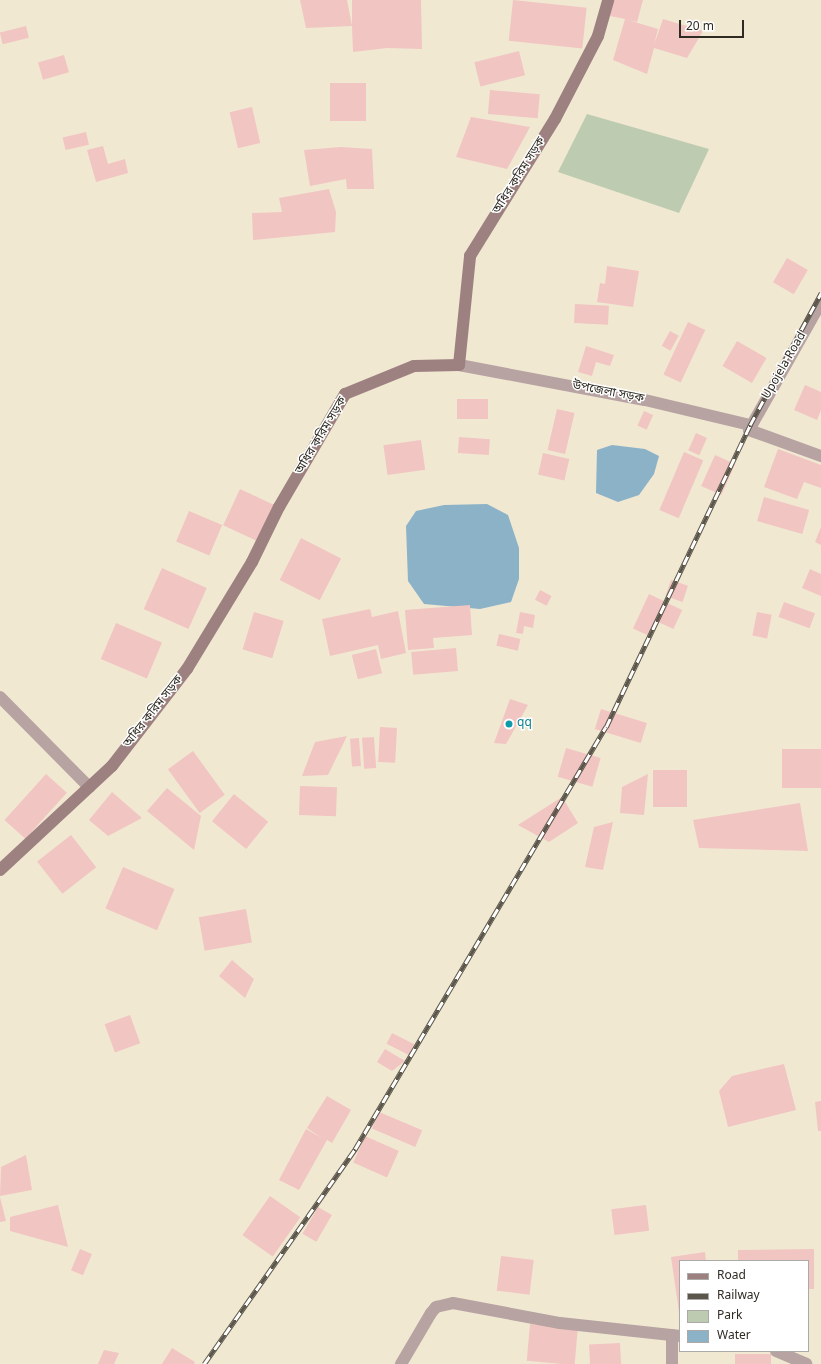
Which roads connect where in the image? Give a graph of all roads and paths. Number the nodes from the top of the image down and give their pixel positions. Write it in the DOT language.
graph roads {
  1 [pos="608,0"];
  2 [pos="821,302"];
  3 [pos="459,365"];
  4 [pos="749,430"];
  5 [pos="821,456"];
  6 [pos="0,697"];
  7 [pos="89,787"];
  8 [pos="0,870"];
  9 [pos="676,1336"];
  10 [pos="778,1352"];
  11 [pos="402,1363"];
  12 [pos="672,1364"];
  13 [pos="806,1364"];
  1 -- 3 [label="main road, অধির করিম সড়ক"];
  2 -- 4 [label="street, Upojela Road"];
  3 -- 4 [label="street, উপজেলা সড়ক"];
  3 -- 7 [label="main road, অধির করিম সড়ক"];
  4 -- 5 [label="street"];
  6 -- 7 [label="street"];
  7 -- 8 [label="main road, অধির করিম সড়ক"];
  9 -- 11 [label="street"];
  9 -- 12 [label="street"];
  10 -- 13 [label="street"];
}
